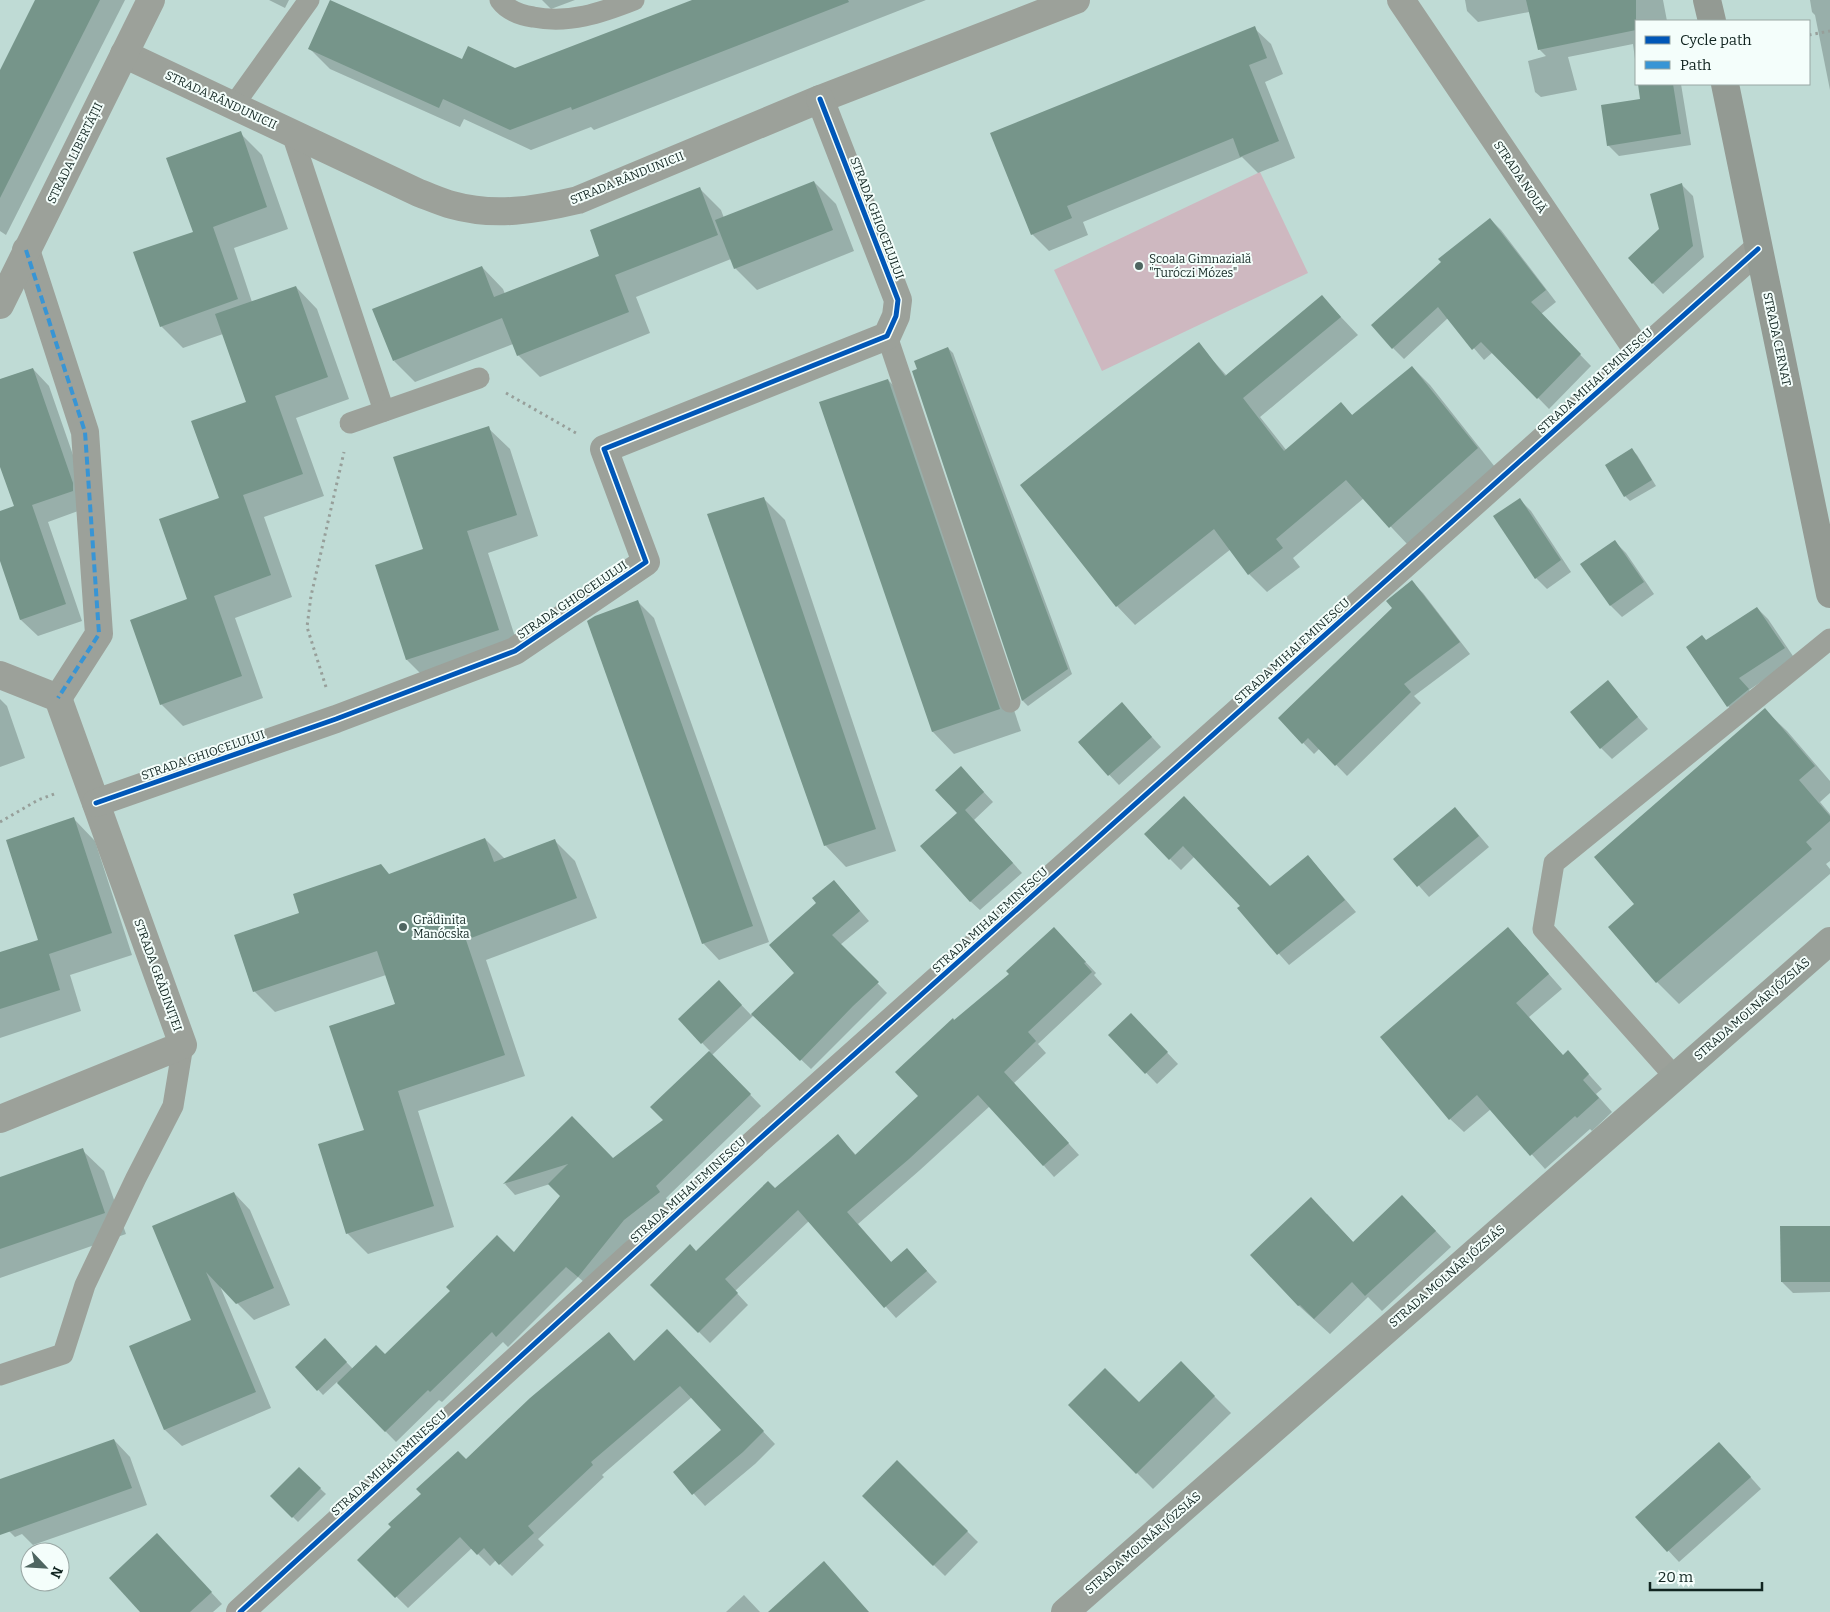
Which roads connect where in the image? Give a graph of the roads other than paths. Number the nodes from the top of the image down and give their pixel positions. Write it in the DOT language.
graph roads {
  1 [pos="151,0"];
  2 [pos="308,0"];
  3 [pos="500,0"];
  4 [pos="634,0"];
  5 [pos="1076,0"];
  6 [pos="1401,0"];
  7 [pos="1707,0"];
  8 [pos="1712,20"];
  9 [pos="124,54"];
  10 [pos="1725,85"];
  11 [pos="820,99"];
  12 [pos="233,106"];
  13 [pos="292,134"];
  14 [pos="1758,249"];
  15 [pos="26,250"];
  16 [pos="0,304"];
  17 [pos="887,336"];
  18 [pos="1640,354"];
  19 [pos="479,378"];
  20 [pos="384,411"];
  21 [pos="350,422"];
  22 [pos="1830,594"];
  23 [pos="1830,639"];
  24 [pos="0,675"];
  25 [pos="58,698"];
  26 [pos="1010,702"];
  27 [pos="92,792"];
  28 [pos="1830,941"];
  29 [pos="183,1044"];
  30 [pos="1675,1077"];
  31 [pos="0,1119"];
  32 [pos="0,1376"];
  33 [pos="240,1612"];
  34 [pos="1065,1612"];
  1 -- 9 [label="street, STRADA LIBERTĂȚII"];
  2 -- 12 [label="lane"];
  3 -- 4 [label="lane"];
  5 -- 11 [label="street, STRADA RÂNDUNICII"];
  6 -- 18 [label="street, STRADA NOUĂ"];
  7 -- 8 [label="main road"];
  9 -- 12 [label="street, STRADA RÂNDUNICII"];
  9 -- 15 [label="street, STRADA LIBERTĂȚII"];
  10 -- 14 [label="main road, STRADA CERNAT"];
  11 -- 13 [label="street, STRADA RÂNDUNICII"];
  11 -- 17 [label="street, STRADA GHIOCELULUI"];
  12 -- 13 [label="street, STRADA RÂNDUNICII"];
  13 -- 20 [label="lane"];
  14 -- 18 [label="street, STRADA MIHAI EMINESCU"];
  14 -- 22 [label="main road, STRADA CERNAT"];
  15 -- 16 [label="street, STRADA LIBERTĂȚII"];
  15 -- 25 [label="street"];
  17 -- 26 [label="lane"];
  17 -- 27 [label="street, STRADA GHIOCELULUI"];
  18 -- 33 [label="street, STRADA MIHAI EMINESCU"];
  19 -- 20 [label="lane"];
  20 -- 21 [label="lane"];
  23 -- 30 [label="lane"];
  24 -- 25 [label="street"];
  25 -- 27 [label="street, STRADA GRĂDINIȚEI"];
  27 -- 29 [label="street, STRADA GRĂDINIȚEI"];
  28 -- 30 [label="street, STRADA MOLNÁR JÓZSIÁS"];
  29 -- 31 [label="street, STRADA GRĂDINIȚEI"];
  29 -- 32 [label="lane"];
  30 -- 34 [label="street, STRADA MOLNÁR JÓZSIÁS"];
}
